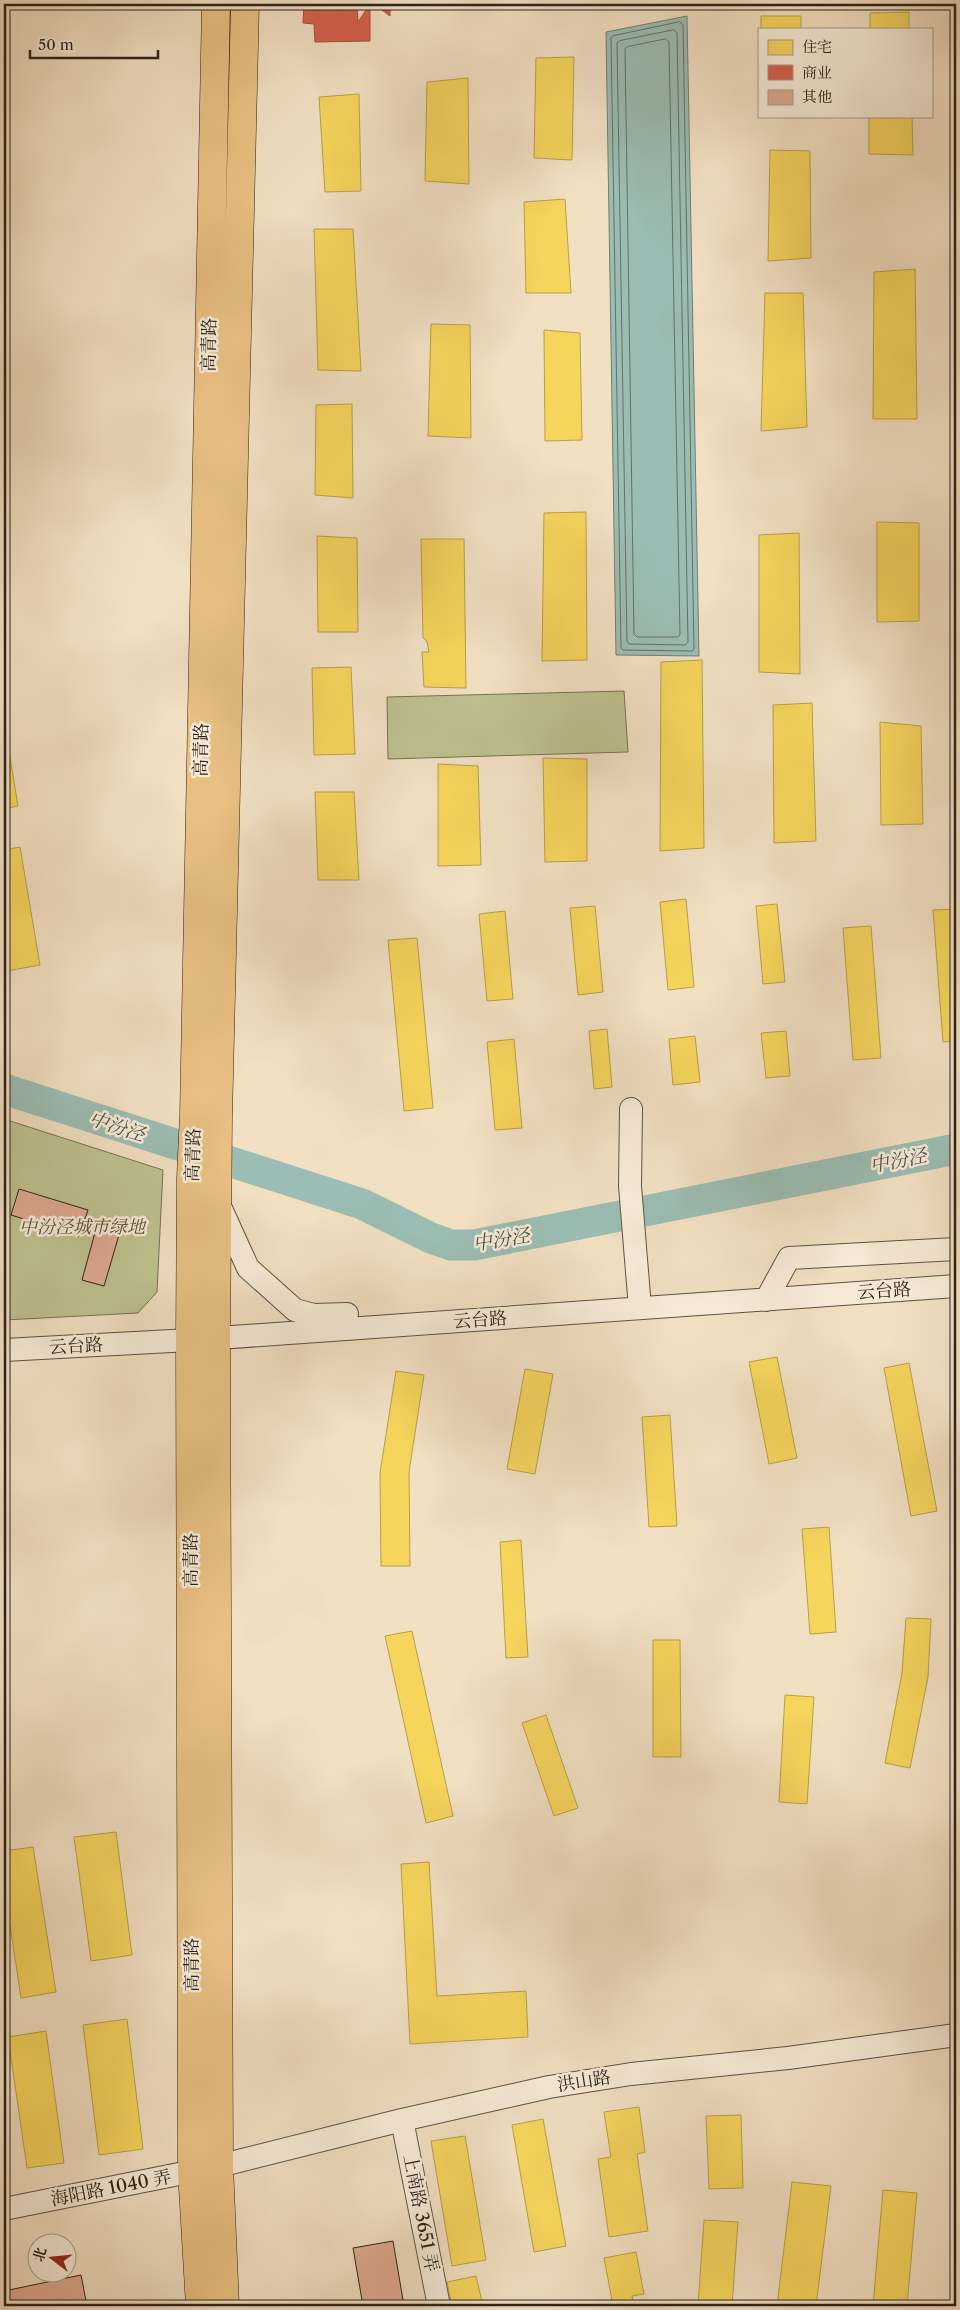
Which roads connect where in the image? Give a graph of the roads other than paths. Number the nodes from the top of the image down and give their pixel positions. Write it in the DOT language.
graph roads {
  1 [pos="216,4"];
  2 [pos="245,4"];
  3 [pos="631,1108"];
  4 [pos="206,1116"];
  5 [pos="217,1192"];
  6 [pos="956,1249"];
  7 [pos="956,1286"];
  8 [pos="766,1300"];
  9 [pos="640,1308"];
  10 [pos="408,1325"];
  11 [pos="203,1339"];
  12 [pos="4,1350"];
  13 [pos="956,2035"];
  14 [pos="402,2120"];
  15 [pos="219,2166"];
  16 [pos="192,2171"];
  17 [pos="4,2209"];
  18 [pos="200,2306"];
  19 [pos="225,2306"];
  20 [pos="439,2306"];
  1 -- 4 [label="main road, 高青路"];
  2 -- 4 [label="main road, 高青路"];
  3 -- 9 [label="street"];
  4 -- 5 [label="main road, 高青路"];
  4 -- 11 [label="main road, 高青路"];
  5 -- 10 [label="street"];
  5 -- 11 [label="main road, 高青路"];
  6 -- 8 [label="street"];
  7 -- 8 [label="street, 云台路"];
  8 -- 9 [label="street, 云台路"];
  9 -- 10 [label="street, 云台路"];
  10 -- 11 [label="street, 云台路"];
  11 -- 12 [label="street, 云台路"];
  11 -- 15 [label="main road, 高青路"];
  11 -- 16 [label="main road, 高青路"];
  13 -- 14 [label="street, 洪山路"];
  14 -- 15 [label="street, 洪山路"];
  14 -- 20 [label="street, 上南路 3651 弄"];
  15 -- 16 [label="street, 海阳路 1040 弄"];
  15 -- 19 [label="main road, 高青路"];
  16 -- 17 [label="street, 海阳路 1040 弄"];
  16 -- 18 [label="main road, 高青路"];
}
